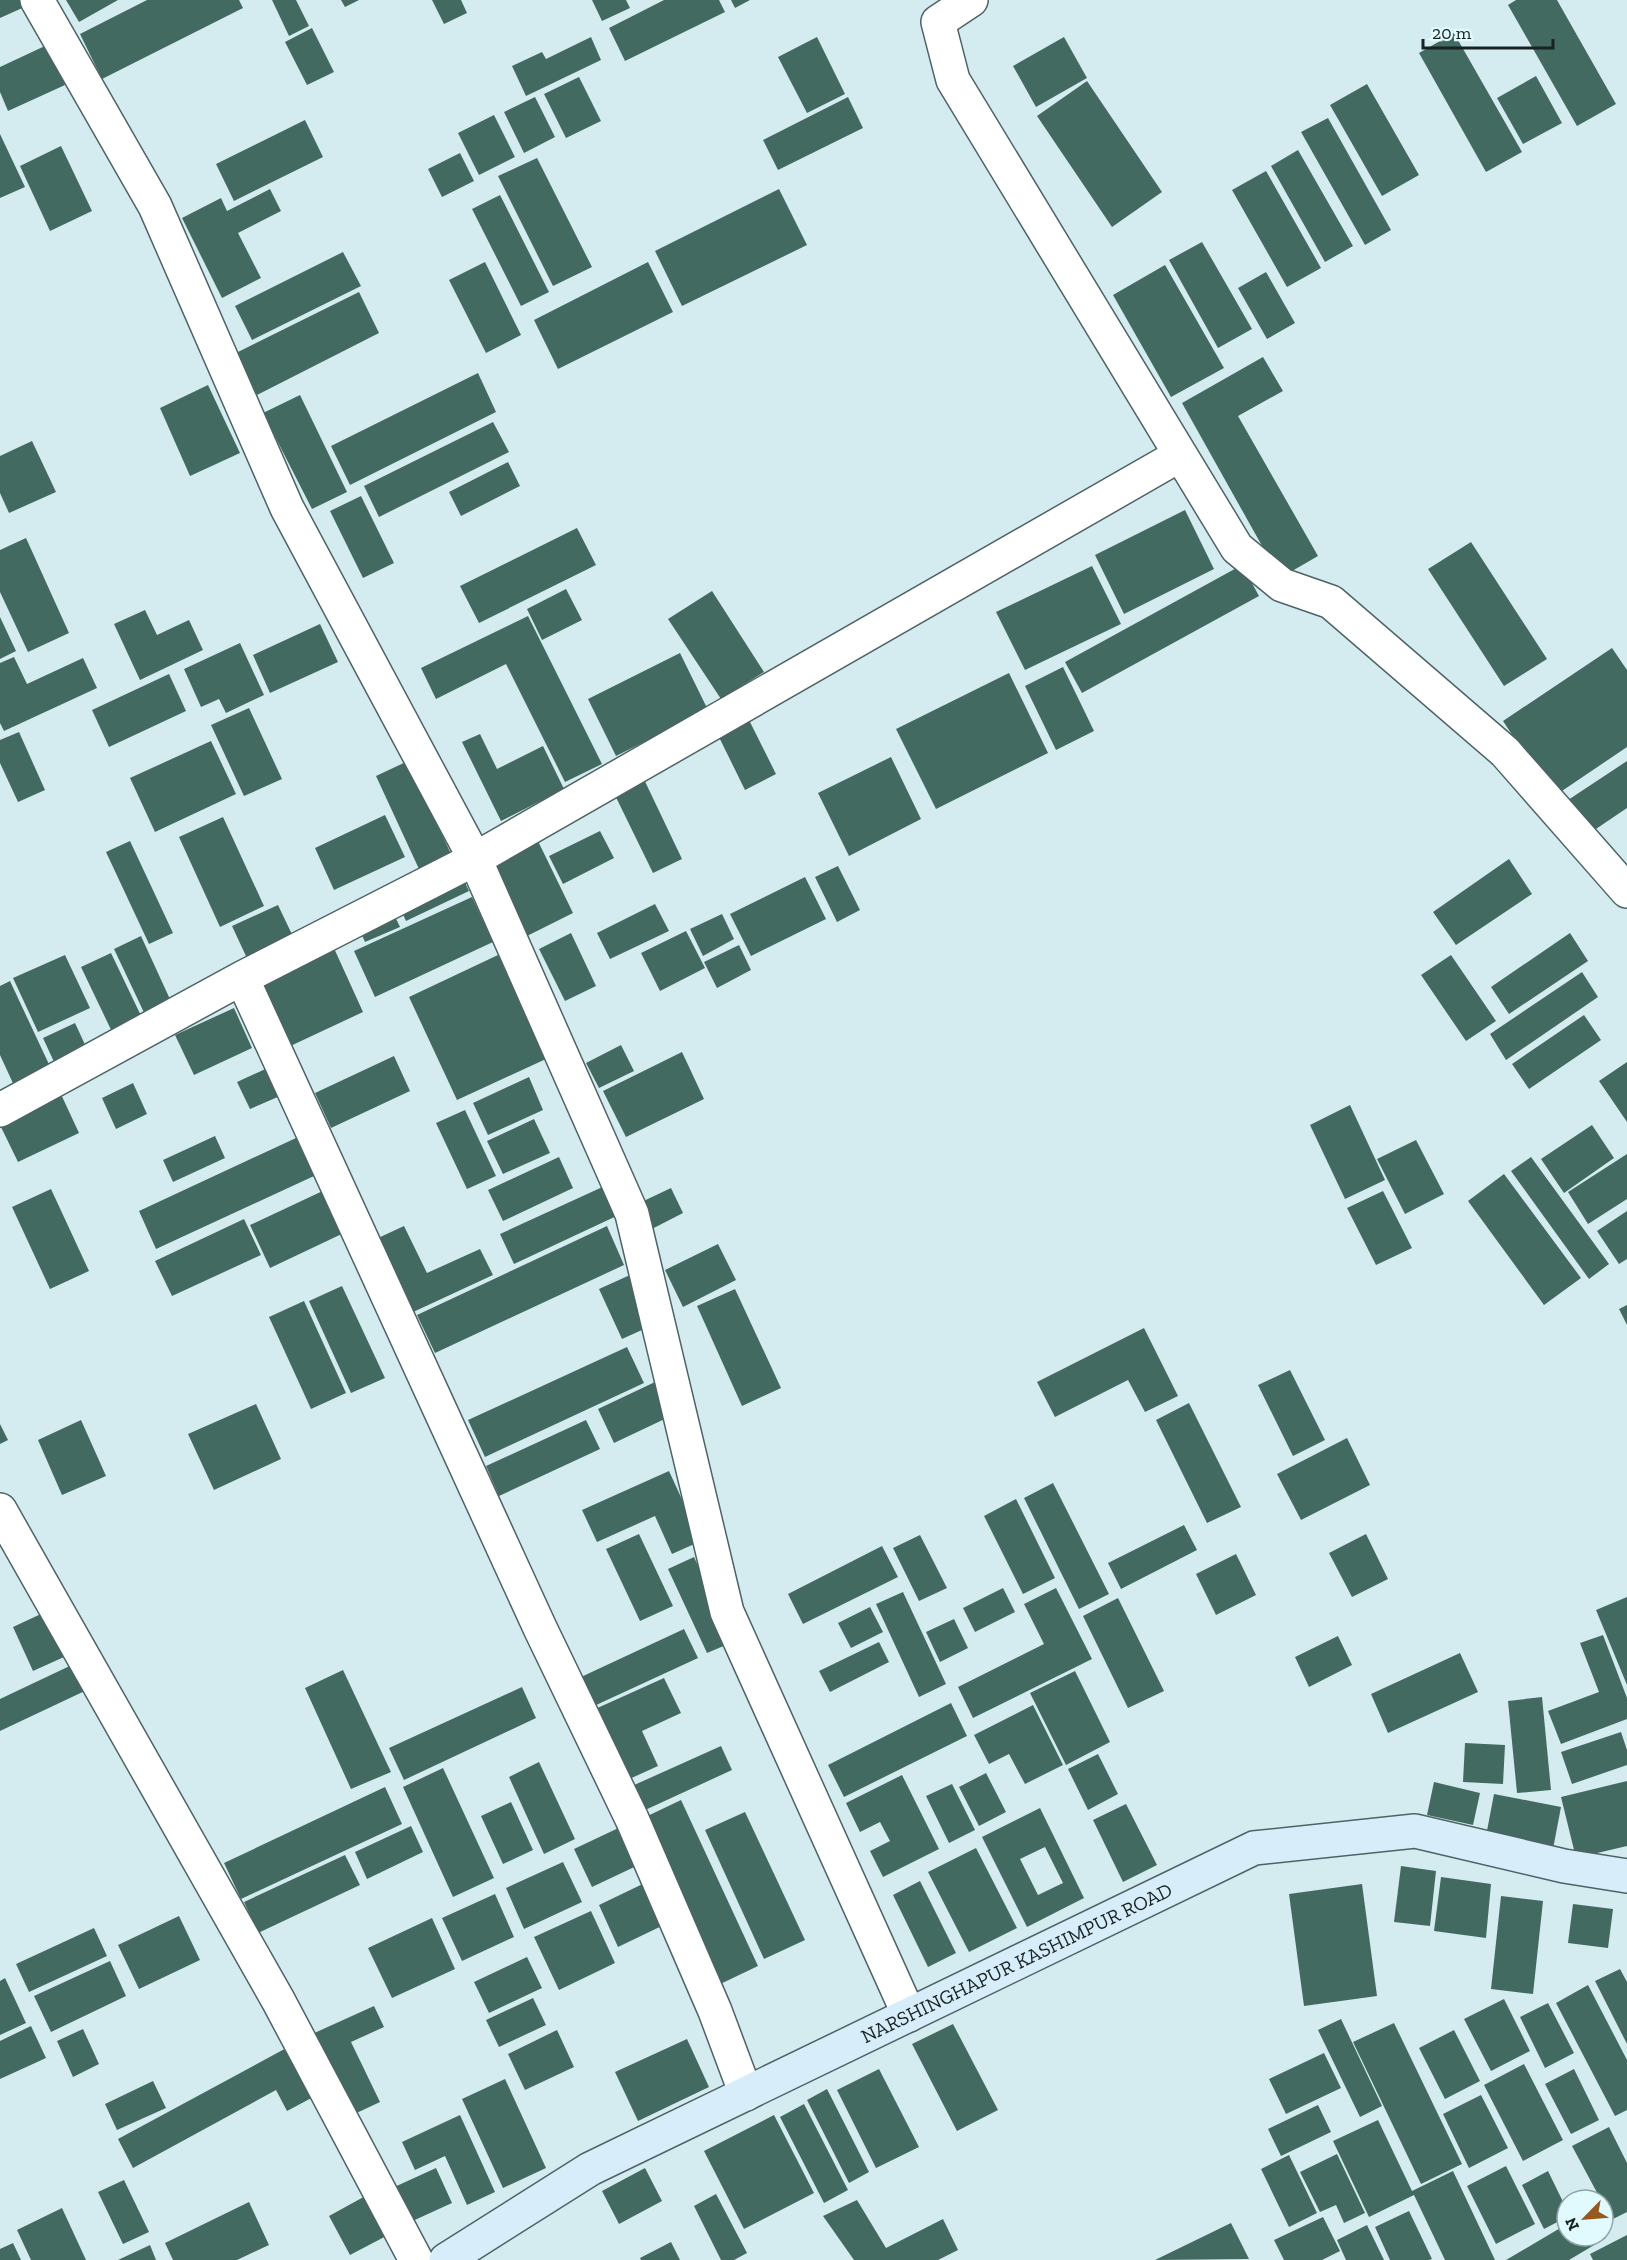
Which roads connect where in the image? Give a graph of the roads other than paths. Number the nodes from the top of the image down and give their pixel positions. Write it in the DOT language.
graph roads {
  1 [pos="38,0"];
  2 [pos="971,0"];
  3 [pos="1180,454"];
  4 [pos="475,859"];
  5 [pos="1627,891"];
  6 [pos="242,978"];
  7 [pos="0,1110"];
  8 [pos="0,1510"];
  9 [pos="1627,1876"];
  10 [pos="909,2015"];
  11 [pos="746,2094"];
  12 [pos="416,2260"];
  13 [pos="446,2260"];
  1 -- 4 [label="street"];
  2 -- 3 [label="street"];
  3 -- 4 [label="street"];
  3 -- 5 [label="street"];
  4 -- 6 [label="street"];
  4 -- 10 [label="street"];
  6 -- 7 [label="street"];
  6 -- 11 [label="street"];
  8 -- 12 [label="street"];
  9 -- 10 [label="street, NARSHINGHAPUR KASHIMPUR ROAD"];
  10 -- 11 [label="street, NARSHINGHAPUR KASHIMPUR ROAD"];
  11 -- 13 [label="street, NARSHINGHAPUR KASHIMPUR ROAD"];
}
